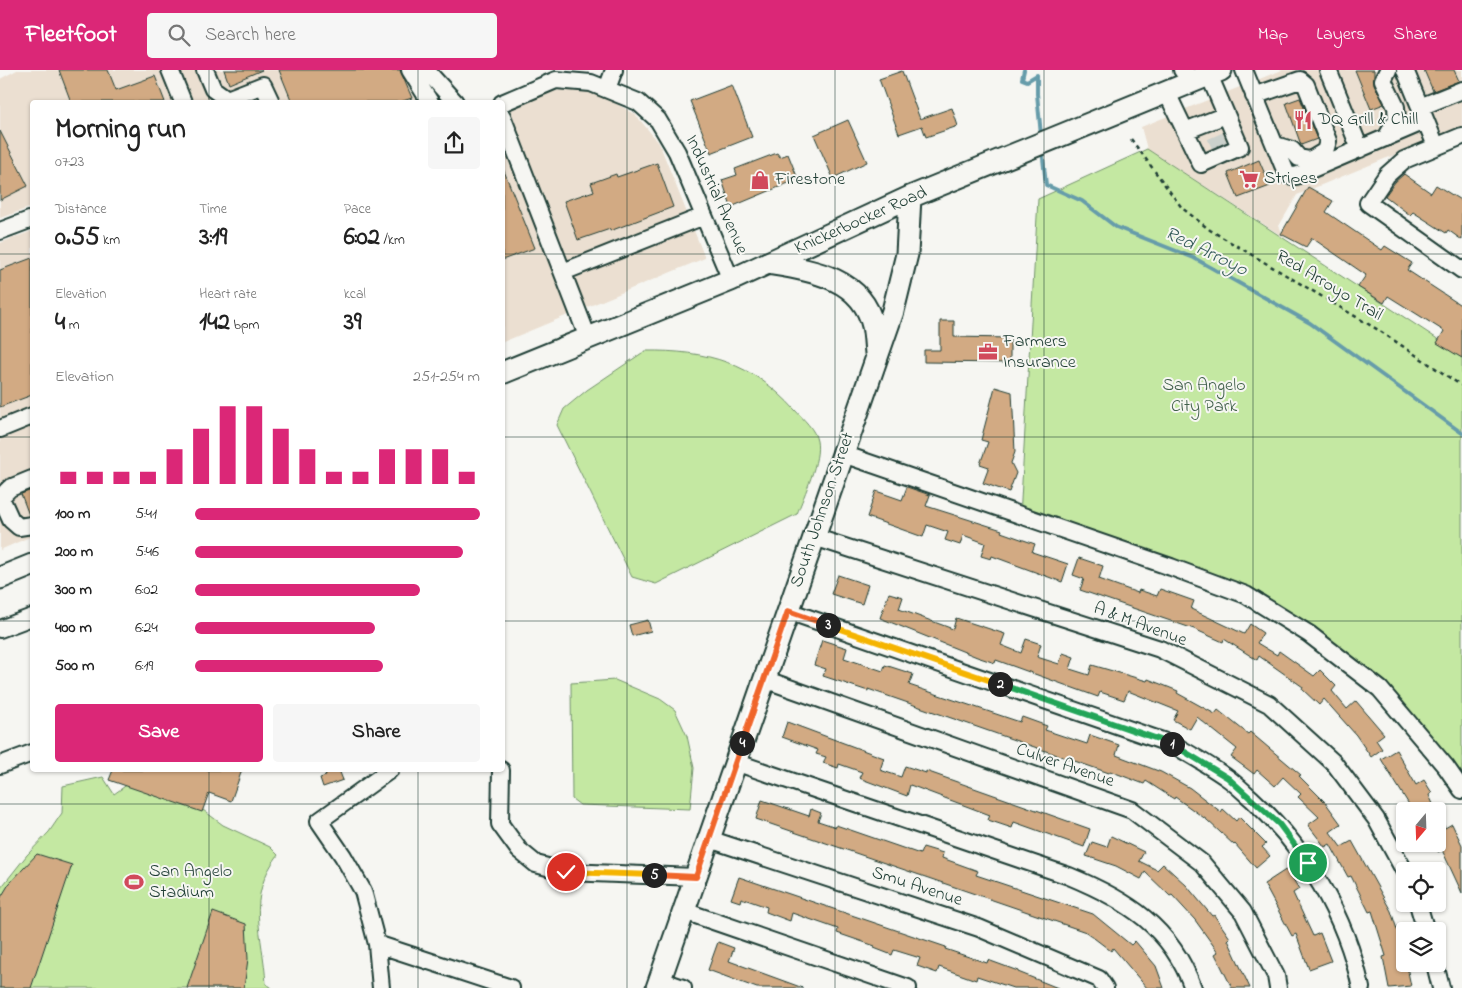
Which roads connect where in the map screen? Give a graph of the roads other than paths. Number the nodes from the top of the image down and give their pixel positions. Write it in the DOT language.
graph roads {
  1 [pos="170,70"];
  2 [pos="205,70"];
  3 [pos="410,70"];
  4 [pos="426,70"];
  5 [pos="614,70"];
  6 [pos="1244,70"];
  7 [pos="1328,70"];
  8 [pos="1388,70"];
  9 [pos="1405,70"];
  10 [pos="1201,74"];
  11 [pos="607,89"];
  12 [pos="1462,90"];
  13 [pos="1166,92"];
  14 [pos="1254,96"];
  15 [pos="182,100"];
  16 [pos="226,100"];
  17 [pos="229,100"];
  18 [pos="270,100"];
  19 [pos="429,100"];
  20 [pos="453,100"];
  21 [pos="505,102"];
  22 [pos="1423,114"];
  23 [pos="1226,115"];
  24 [pos="505,124"];
  25 [pos="1185,131"];
  26 [pos="1462,136"];
  27 [pos="1386,138"];
  28 [pos="1217,141"];
  29 [pos="1274,145"];
  30 [pos="1436,146"];
  31 [pos="1360,149"];
  32 [pos="910,197"];
  33 [pos="704,216"];
  34 [pos="30,220"];
  35 [pos="0,231"];
  36 [pos="767,263"];
  37 [pos="1462,270"];
  38 [pos="563,272"];
  39 [pos="731,280"];
  40 [pos="588,338"];
  41 [pos="877,357"];
  42 [pos="505,372"];
  43 [pos="30,417"];
  44 [pos="0,429"];
  45 [pos="843,454"];
  46 [pos="30,480"];
  47 [pos="0,498"];
  48 [pos="26,526"];
  49 [pos="814,537"];
  50 [pos="30,566"];
  51 [pos="1,576"];
  52 [pos="788,611"];
  53 [pos="30,618"];
  54 [pos="0,629"];
  55 [pos="764,679"];
  56 [pos="30,753"];
  57 [pos="735,762"];
  58 [pos="0,765"];
  59 [pos="387,772"];
  60 [pos="501,772"];
  61 [pos="1462,790"];
  62 [pos="709,839"];
  63 [pos="1400,862"];
  64 [pos="696,877"];
  65 [pos="684,911"];
  66 [pos="377,944"];
  67 [pos="1437,972"];
  68 [pos="658,984"];
  69 [pos="381,988"];
  70 [pos="511,988"];
  71 [pos="683,988"];
  72 [pos="908,988"];
  73 [pos="1104,988"];
  74 [pos="1193,988"];
  75 [pos="1278,988"];
  76 [pos="1361,988"];
  77 [pos="1441,988"];
  1 -- 15 [label="street"];
  2 -- 16 [label="street"];
  3 -- 19 [label="street"];
  4 -- 20 [label="street"];
  5 -- 11 [label="street"];
  6 -- 14 [label="street"];
  7 -- 31 [label="street"];
  8 -- 27 [label="street"];
  9 -- 22 [label="street"];
  10 -- 13 [label="main road, Knickerbocker Road"];
  10 -- 23 [label="street"];
  11 -- 21 [label="street, Industrial Avenue"];
  11 -- 33 [label="street, Industrial Avenue"];
  12 -- 22 [label="street"];
  13 -- 25 [label="street"];
  13 -- 32 [label="main road, Knickerbocker Road"];
  14 -- 29 [label="street"];
  14 -- 29 [label="street"];
  17 -- 18 [label="street"];
  22 -- 27 [label="street"];
  22 -- 30 [label="street"];
  23 -- 28 [label="street"];
  23 -- 28 [label="street"];
  24 -- 38 [label="street"];
  25 -- 28 [label="street"];
  25 -- 28 [label="street"];
  26 -- 30 [label="street"];
  27 -- 31 [label="street"];
  29 -- 31 [label="street"];
  30 -- 37 [label="street"];
  32 -- 36 [label="main road, Knickerbocker Road"];
  32 -- 41 [label="main road, South Johnson Street"];
  33 -- 38 [label="street"];
  33 -- 39 [label="street, Industrial Avenue"];
  34 -- 35 [label="street"];
  36 -- 39 [label="main road, Knickerbocker Road"];
  36 -- 41 [label="main road"];
  38 -- 40 [label="street"];
  39 -- 40 [label="main road, Knickerbocker Road"];
  40 -- 42 [label="main road, Knickerbocker Road"];
  41 -- 45 [label="main road, South Johnson Street"];
  43 -- 44 [label="street"];
  45 -- 49 [label="main road, South Johnson Street"];
  45 -- 61 [label="street"];
  46 -- 47 [label="street"];
  47 -- 48 [label="street"];
  49 -- 52 [label="main road, South Johnson Street"];
  49 -- 63 [label="street, A & M Avenue"];
  50 -- 51 [label="main road"];
  52 -- 55 [label="main road, South Johnson Street"];
  52 -- 76 [label="street"];
  53 -- 54 [label="street"];
  55 -- 57 [label="main road, South Johnson Street"];
  55 -- 75 [label="street, Culver Avenue"];
  56 -- 58 [label="street"];
  57 -- 62 [label="main road, South Johnson Street"];
  57 -- 74 [label="street"];
  59 -- 66 [label="street"];
  60 -- 64 [label="street"];
  62 -- 64 [label="main road, South Johnson Street"];
  62 -- 73 [label="street, Smu Avenue"];
  64 -- 65 [label="main road, South Johnson Street"];
  65 -- 68 [label="main road, South Johnson Street"];
  65 -- 72 [label="street"];
  66 -- 69 [label="street"];
  66 -- 70 [label="street"];
  67 -- 77 [label="street"];
  68 -- 71 [label="street"];
}
